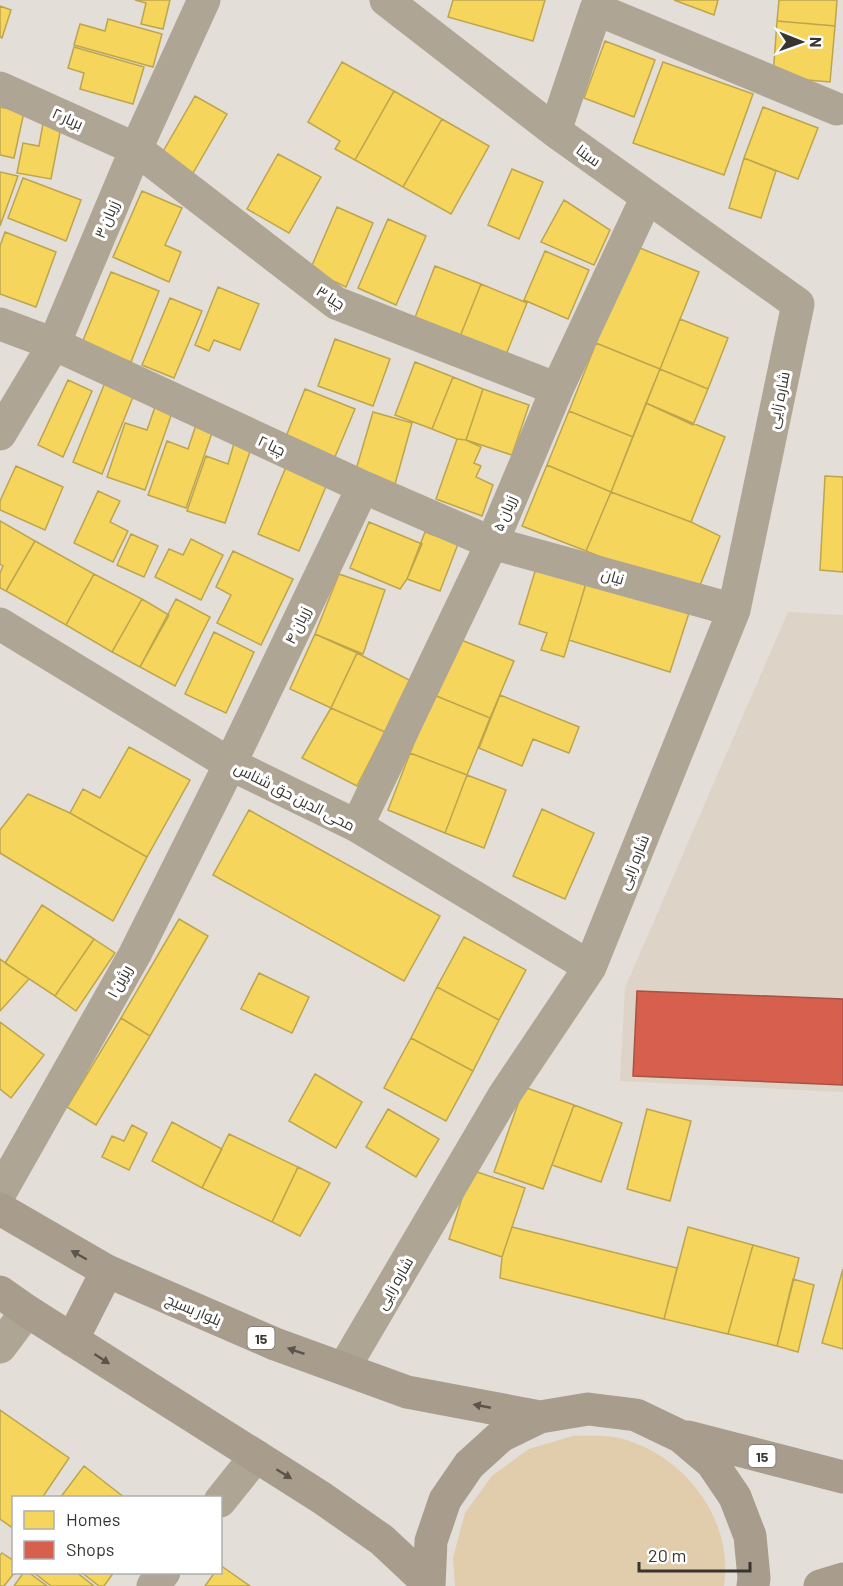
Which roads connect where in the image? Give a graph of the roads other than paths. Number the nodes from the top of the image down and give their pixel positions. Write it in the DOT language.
graph roads {
  1 [pos="204,0"];
  2 [pos="386,0"];
  3 [pos="0,88"];
  4 [pos="837,110"];
  5 [pos="555,131"];
  6 [pos="136,148"];
  7 [pos="647,197"];
  8 [pos="798,304"];
  9 [pos="0,324"];
  10 [pos="54,344"];
  11 [pos="557,389"];
  12 [pos="0,434"];
  13 [pos="363,487"];
  14 [pos="492,543"];
  15 [pos="734,610"];
  16 [pos="0,624"];
  17 [pos="230,764"];
  18 [pos="357,826"];
  19 [pos="590,967"];
  20 [pos="0,1194"];
  21 [pos="0,1209"];
  22 [pos="107,1271"];
  23 [pos="0,1292"];
  24 [pos="27,1311"];
  25 [pos="72,1340"];
  26 [pos="0,1347"];
  27 [pos="344,1368"];
  28 [pos="540,1417"];
  29 [pos="681,1436"];
  30 [pos="256,1456"];
  31 [pos="843,1477"];
  32 [pos="222,1498"];
  33 [pos="162,1574"];
  34 [pos="843,1579"];
  35 [pos="429,1585"];
  36 [pos="153,1586"];
  37 [pos="753,1586"];
  38 [pos="820,1586"];
  1 -- 6 [label="street, زریان ۳"];
  2 -- 5 [label="street, سینا"];
  3 -- 6 [label="street, بریار ۲"];
  4 -- 5 [label="street"];
  5 -- 7 [label="street, سینا"];
  6 -- 10 [label="street, زریان ۳"];
  6 -- 11 [label="street, چیا ۳"];
  7 -- 8 [label="street, سینا"];
  7 -- 11 [label="street, زریان ۵"];
  8 -- 15 [label="street, شاره زایی"];
  9 -- 10 [label="street, چیا ۲"];
  10 -- 12 [label="street, زریان ۳"];
  10 -- 13 [label="street, چیا ۲"];
  11 -- 14 [label="street, زریان ۵"];
  13 -- 14 [label="street, چیا ۲"];
  13 -- 17 [label="street, زریان ۴"];
  14 -- 15 [label="street, نیان"];
  14 -- 18 [label="street, زریان ۵"];
  15 -- 19 [label="street, شاره زایی"];
  16 -- 17 [label="street, محی الدین حق شناس"];
  17 -- 18 [label="street, محی الدین حق شناس"];
  17 -- 20 [label="street, ریژین ۱"];
  18 -- 19 [label="street, محی الدین حق شناس"];
  19 -- 27 [label="street, شاره زایی"];
  22 -- 21 [label="main road, بلوار بسیج / 15, one-way"];
  22 -- 25 [label="main road"];
  27 -- 22 [label="main road, بلوار بسیج / 15, one-way"];
  23 -- 24 [label="main road, 15"];
  24 -- 25 [label="main road, 15"];
  24 -- 26 [label="street"];
  25 -- 30 [label="main road, 15, one-way"];
  28 -- 27 [label="main road, بلوار بسیج / 15, one-way"];
  28 -- 29 [label="main road, 15"];
  28 -- 35 [label="main road, 15"];
  29 -- 31 [label="main road, 15"];
  29 -- 37 [label="main road, 15"];
  30 -- 32 [label="street"];
  30 -- 35 [label="main road, 15, one-way"];
  33 -- 36 [label="street"];
  34 -- 38 [label="main road"];
}
